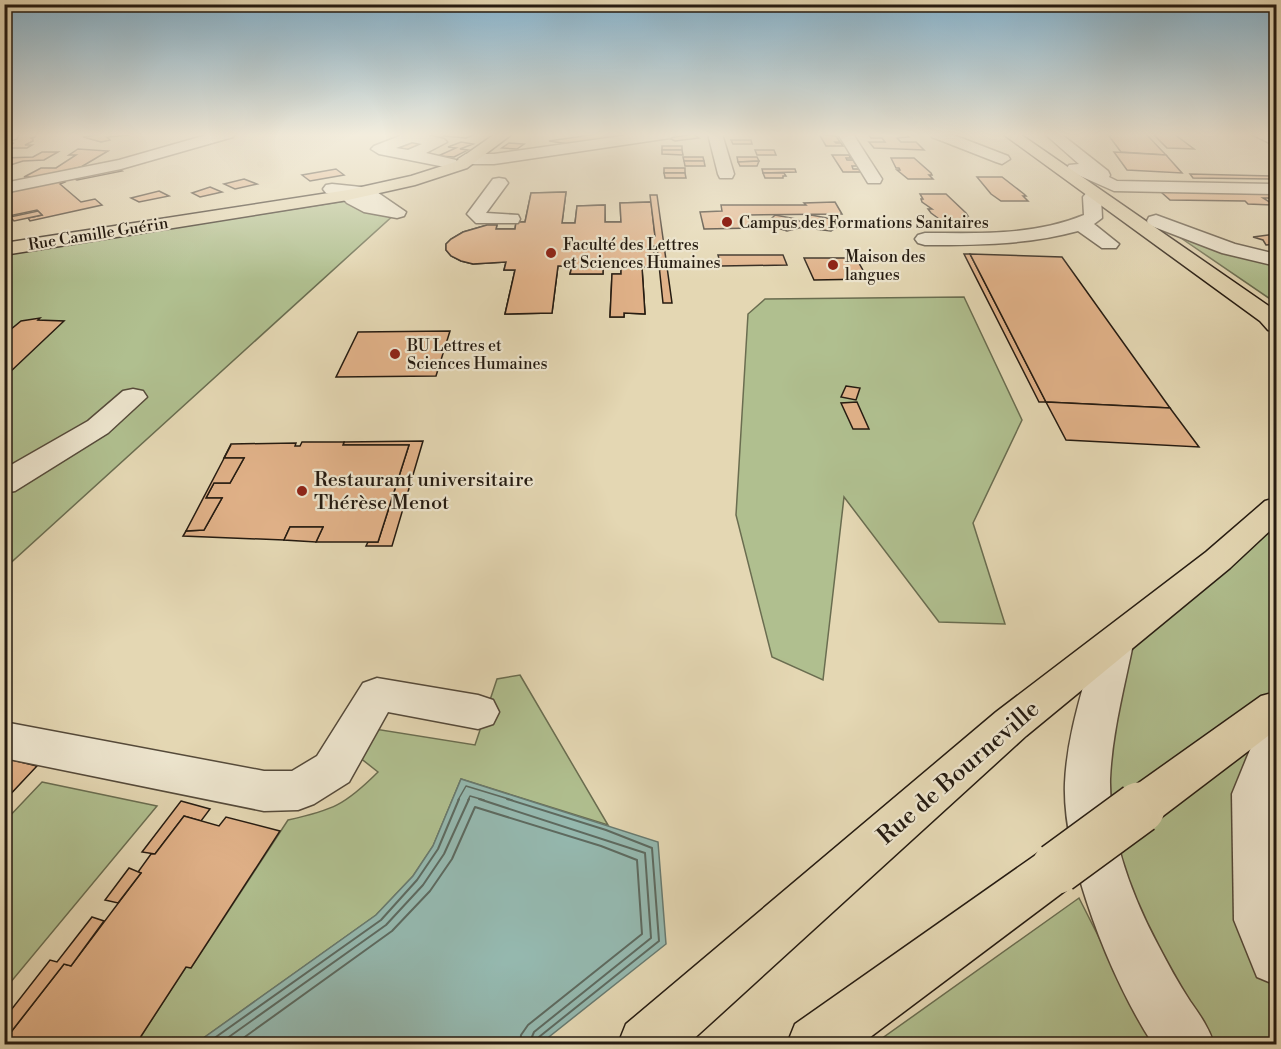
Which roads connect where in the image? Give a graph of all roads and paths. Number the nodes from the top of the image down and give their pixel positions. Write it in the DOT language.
graph roads {
  1 [pos="29,183"];
  2 [pos="378,183"];
  3 [pos="399,183"];
  4 [pos="499,183"];
  5 [pos="1077,183"];
  6 [pos="1098,183"];
  7 [pos="1107,183"];
  8 [pos="1110,183"];
  9 [pos="1114,186"];
  10 [pos="4,188"];
  11 [pos="1276,189"];
  12 [pos="349,192"];
  13 [pos="1094,195"];
  14 [pos="1128,202"];
  15 [pos="511,219"];
  16 [pos="1156,221"];
  17 [pos="1081,224"];
  18 [pos="925,238"];
  19 [pos="1109,244"];
  20 [pos="4,249"];
  21 [pos="1276,260"];
  22 [pos="1276,303"];
  23 [pos="1276,325"];
  24 [pos="133,397"];
  25 [pos="4,484"];
  26 [pos="1276,508"];
  27 [pos="1114,644"];
  28 [pos="1276,708"];
  29 [pos="478,712"];
  30 [pos="1276,735"];
  31 [pos="4,740"];
  32 [pos="1078,866"];
  33 [pos="1276,958"];
  34 [pos="646,1044"];
  35 [pos="815,1044"];
  36 [pos="1185,1044"];
  1 -- 10 [label="street"];
  2 -- 12 [label="main road, Rue Camille Guérin"];
  3 -- 12 [label="main road, Rue Camille Guérin"];
  4 -- 15 [label="street"];
  5 -- 13 [label="main road"];
  6 -- 14 [label="main road"];
  7 -- 9 [label="street"];
  8 -- 9 [label="street"];
  9 -- 11 [label="street"];
  9 -- 14 [label="street"];
  12 -- 20 [label="main road, Rue Camille Guérin"];
  13 -- 17 [label="street"];
  13 -- 23 [label="main road"];
  14 -- 16 [label="main road"];
  16 -- 21 [label="street"];
  16 -- 22 [label="main road"];
  17 -- 18 [label="street"];
  17 -- 19 [label="street"];
  24 -- 25 [label="street"];
  26 -- 27 [label="main road, Rue de Bourneville"];
  27 -- 32 [label="street"];
  27 -- 34 [label="main road, Rue de Bourneville"];
  28 -- 32 [label="main road, bridge"];
  29 -- 31 [label="street"];
  30 -- 33 [label="street"];
  32 -- 35 [label="main road"];
  32 -- 36 [label="street"];
}
